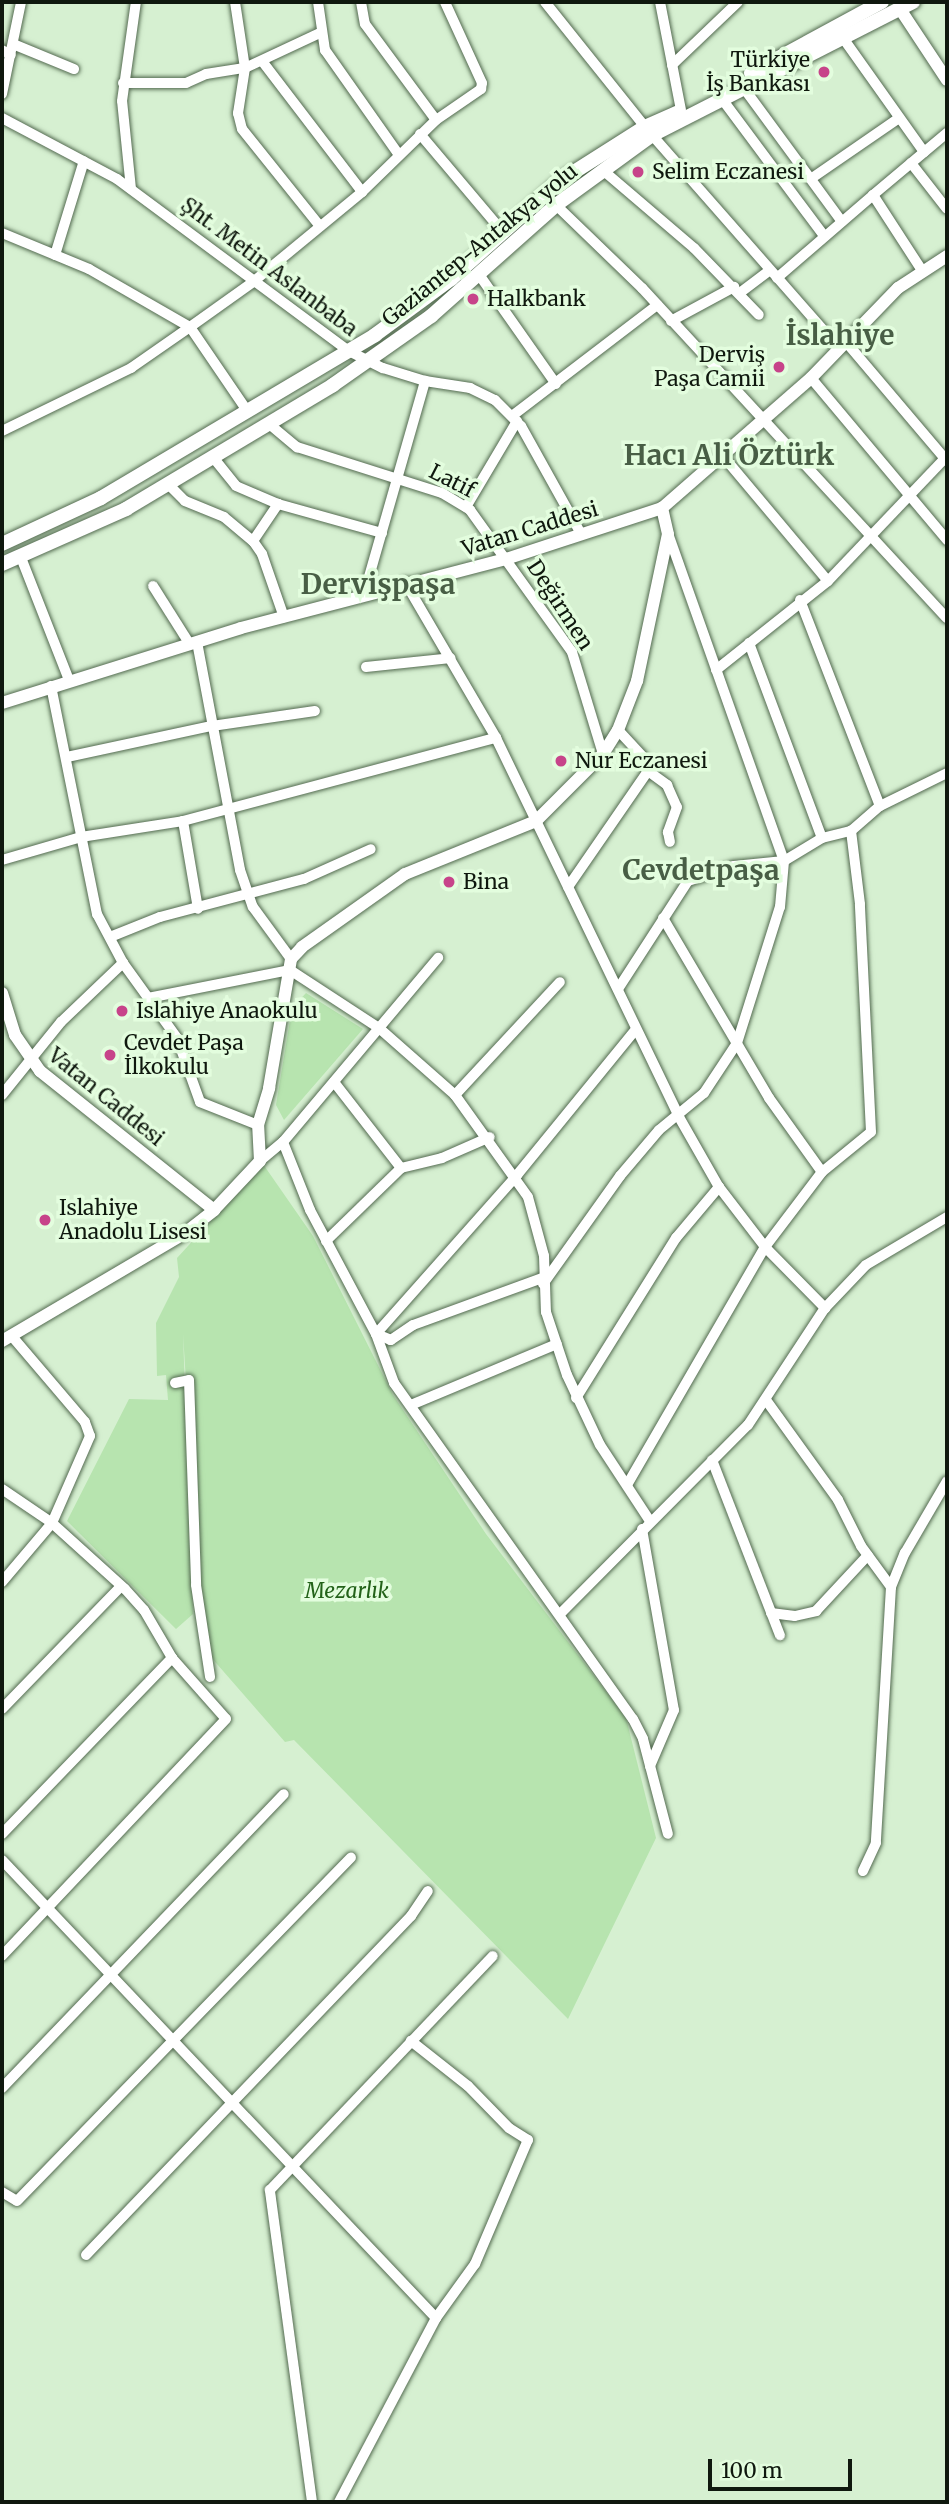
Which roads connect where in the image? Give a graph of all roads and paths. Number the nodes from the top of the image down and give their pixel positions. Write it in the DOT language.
graph roads {
  1 [pos="21,2"];
  2 [pos="136,2"];
  3 [pos="235,2"];
  4 [pos="318,2"];
  5 [pos="361,2"];
  6 [pos="445,2"];
  7 [pos="545,2"];
  8 [pos="660,2"];
  9 [pos="737,2"];
  10 [pos="882,2"];
  11 [pos="907,5"];
  12 [pos="322,32"];
  13 [pos="843,38"];
  14 [pos="9,50"];
  15 [pos="262,61"];
  16 [pos="672,65"];
  17 [pos="245,68"];
  18 [pos="74,69"];
  19 [pos="947,80"];
  20 [pos="123,83"];
  21 [pos="743,87"];
  22 [pos="2,93"];
  23 [pos="722,99"];
  24 [pos="681,110"];
  25 [pos="2,118"];
  26 [pos="899,118"];
  27 [pos="436,120"];
  28 [pos="648,131"];
  29 [pos="947,133"];
  30 [pos="421,134"];
  31 [pos="924,152"];
  32 [pos="399,155"];
  33 [pos="84,161"];
  34 [pos="911,163"];
  35 [pos="605,172"];
  36 [pos="812,178"];
  37 [pos="131,189"];
  38 [pos="362,192"];
  39 [pos="873,195"];
  40 [pos="556,205"];
  41 [pos="947,207"];
  42 [pos="842,222"];
  43 [pos="319,225"];
  44 [pos="502,231"];
  45 [pos="2,233"];
  46 [pos="824,236"];
  47 [pos="55,255"];
  48 [pos="946,258"];
  49 [pos="923,272"];
  50 [pos="774,274"];
  51 [pos="480,276"];
  52 [pos="253,282"];
  53 [pos="737,290"];
  54 [pos="657,305"];
  55 [pos="759,315"];
  56 [pos="671,321"];
  57 [pos="190,327"];
  58 [pos="843,345"];
  59 [pos="349,351"];
  60 [pos="368,360"];
  61 [pos="811,378"];
  62 [pos="425,381"];
  63 [pos="556,384"];
  64 [pos="248,412"];
  65 [pos="761,417"];
  66 [pos="515,418"];
  67 [pos="268,423"];
  68 [pos="2,431"];
  69 [pos="212,456"];
  70 [pos="723,456"];
  71 [pos="946,458"];
  72 [pos="400,478"];
  73 [pos="167,483"];
  74 [pos="909,496"];
  75 [pos="278,504"];
  76 [pos="466,507"];
  77 [pos="662,508"];
  78 [pos="382,533"];
  79 [pos="581,534"];
  80 [pos="668,534"];
  81 [pos="872,539"];
  82 [pos="947,540"];
  83 [pos="253,541"];
  84 [pos="2,544"];
  85 [pos="20,555"];
  86 [pos="506,559"];
  87 [pos="2,564"];
  88 [pos="828,581"];
  89 [pos="405,582"];
  90 [pos="153,586"];
  91 [pos="363,594"];
  92 [pos="800,600"];
  93 [pos="284,617"];
  94 [pos="947,618"];
  95 [pos="193,642"];
  96 [pos="749,643"];
  97 [pos="451,658"];
  98 [pos="366,667"];
  99 [pos="716,670"];
  100 [pos="69,680"];
  101 [pos="51,686"];
  102 [pos="2,703"];
  103 [pos="315,711"];
  104 [pos="212,726"];
  105 [pos="618,730"];
  106 [pos="496,738"];
  107 [pos="603,754"];
  108 [pos="67,757"];
  109 [pos="648,771"];
  110 [pos="947,773"];
  111 [pos="880,806"];
  112 [pos="230,809"];
  113 [pos="183,821"];
  114 [pos="536,821"];
  115 [pos="851,831"];
  116 [pos="81,837"];
  117 [pos="822,838"];
  118 [pos="670,842"];
  119 [pos="371,849"];
  120 [pos="2,860"];
  121 [pos="784,861"];
  122 [pos="568,887"];
  123 [pos="250,896"];
  124 [pos="198,909"];
  125 [pos="663,918"];
  126 [pos="110,937"];
  127 [pos="438,958"];
  128 [pos="123,962"];
  129 [pos="290,964"];
  130 [pos="560,982"];
  131 [pos="618,989"];
  132 [pos="2,993"];
  133 [pos="148,998"];
  134 [pos="379,1028"];
  135 [pos="636,1028"];
  136 [pos="737,1043"];
  137 [pos="30,1060"];
  138 [pos="334,1082"];
  139 [pos="2,1095"];
  140 [pos="455,1095"];
  141 [pos="679,1117"];
  142 [pos="258,1125"];
  143 [pos="489,1138"];
  144 [pos="283,1142"];
  145 [pos="260,1161"];
  146 [pos="401,1168"];
  147 [pos="822,1172"];
  148 [pos="517,1175"];
  149 [pos="719,1187"];
  150 [pos="214,1210"];
  151 [pos="947,1217"];
  152 [pos="326,1241"];
  153 [pos="765,1247"];
  154 [pos="544,1281"];
  155 [pos="825,1308"];
  156 [pos="376,1334"];
  157 [pos="6,1338"];
  158 [pos="557,1344"];
  159 [pos="175,1383"];
  160 [pos="576,1398"];
  161 [pos="766,1401"];
  162 [pos="411,1405"];
  163 [pos="712,1461"];
  164 [pos="947,1481"];
  165 [pos="626,1485"];
  166 [pos="2,1489"];
  167 [pos="52,1523"];
  168 [pos="646,1525"];
  169 [pos="868,1555"];
  170 [pos="2,1582"];
  171 [pos="121,1586"];
  172 [pos="891,1587"];
  173 [pos="561,1613"];
  174 [pos="771,1613"];
  175 [pos="780,1635"];
  176 [pos="172,1658"];
  177 [pos="211,1677"];
  178 [pos="2,1709"];
  179 [pos="650,1766"];
  180 [pos="284,1794"];
  181 [pos="2,1834"];
  182 [pos="668,1834"];
  183 [pos="351,1857"];
  184 [pos="2,1860"];
  185 [pos="863,1871"];
  186 [pos="428,1891"];
  187 [pos="48,1908"];
  188 [pos="2,1956"];
  189 [pos="493,1956"];
  190 [pos="111,1973"];
  191 [pos="174,2039"];
  192 [pos="411,2041"];
  193 [pos="2,2088"];
  194 [pos="233,2101"];
  195 [pos="294,2164"];
  196 [pos="2,2192"];
  197 [pos="86,2255"];
  198 [pos="436,2318"];
  199 [pos="312,2502"];
  200 [pos="339,2502"];
  1 -- 14 [label="street"];
  2 -- 20 [label="street"];
  3 -- 17 [label="street"];
  4 -- 12 [label="street"];
  5 -- 27 [label="street"];
  6 -- 27 [label="street"];
  7 -- 28 [label="street"];
  8 -- 16 [label="street"];
  9 -- 16 [label="street"];
  10 -- 24 [label="main road, Gaziantep-Antakya yolu"];
  11 -- 13 [label="main road, Gaziantep-Antakya yolu"];
  11 -- 19 [label="street"];
  12 -- 15 [label="street"];
  12 -- 32 [label="street"];
  13 -- 21 [label="main road, Gaziantep-Antakya yolu"];
  13 -- 26 [label="street"];
  14 -- 18 [label="street"];
  14 -- 22 [label="street"];
  15 -- 17 [label="street"];
  15 -- 38 [label="street"];
  16 -- 24 [label="street"];
  17 -- 20 [label="street"];
  17 -- 43 [label="street"];
  20 -- 37 [label="street"];
  21 -- 23 [label="main road, Gaziantep-Antakya yolu"];
  21 -- 36 [label="street"];
  23 -- 28 [label="main road, Gaziantep-Antakya yolu"];
  23 -- 46 [label="street"];
  24 -- 28 [label="main road, Gaziantep-Antakya yolu"];
  25 -- 33 [label="street, Şht. Metin Aslanbaba"];
  26 -- 31 [label="street"];
  26 -- 36 [label="street"];
  27 -- 30 [label="street"];
  28 -- 35 [label="main road, Gaziantep-Antakya yolu"];
  28 -- 44 [label="main road, Gaziantep-Antakya yolu"];
  28 -- 50 [label="street"];
  29 -- 31 [label="street"];
  30 -- 32 [label="street"];
  30 -- 44 [label="street"];
  31 -- 34 [label="street"];
  32 -- 38 [label="street"];
  33 -- 37 [label="street, Şht. Metin Aslanbaba"];
  33 -- 47 [label="street"];
  34 -- 39 [label="street"];
  34 -- 41 [label="street"];
  35 -- 40 [label="main road, Gaziantep-Antakya yolu"];
  35 -- 53 [label="street"];
  36 -- 42 [label="street"];
  37 -- 52 [label="street, Şht. Metin Aslanbaba"];
  38 -- 43 [label="street"];
  39 -- 42 [label="street"];
  39 -- 49 [label="street"];
  40 -- 51 [label="main road, Gaziantep-Antakya yolu"];
  40 -- 54 [label="street"];
  42 -- 46 [label="street"];
  43 -- 52 [label="street"];
  44 -- 59 [label="main road, Gaziantep-Antakya yolu"];
  45 -- 47 [label="street"];
  46 -- 50 [label="street"];
  47 -- 57 [label="street"];
  48 -- 49 [label="street, Vatan Caddesi"];
  49 -- 58 [label="street, Vatan Caddesi"];
  50 -- 53 [label="street"];
  50 -- 58 [label="street"];
  51 -- 60 [label="main road, Gaziantep-Antakya yolu"];
  51 -- 63 [label="street"];
  52 -- 57 [label="street"];
  52 -- 59 [label="street, Şht. Metin Aslanbaba"];
  53 -- 55 [label="street"];
  53 -- 56 [label="street"];
  54 -- 56 [label="street"];
  54 -- 63 [label="street"];
  56 -- 65 [label="street"];
  57 -- 64 [label="street"];
  57 -- 68 [label="street"];
  58 -- 61 [label="street, Vatan Caddesi"];
  58 -- 71 [label="street"];
  59 -- 60 [label="street, Şht. Metin Aslanbaba"];
  59 -- 64 [label="main road, Gaziantep-Antakya yolu"];
  60 -- 62 [label="street, Şht. Metin Aslanbaba"];
  60 -- 67 [label="main road, Gaziantep-Antakya yolu"];
  61 -- 65 [label="street, Vatan Caddesi"];
  61 -- 74 [label="street"];
  62 -- 66 [label="street, Şht. Metin Aslanbaba"];
  62 -- 72 [label="street"];
  63 -- 66 [label="street"];
  64 -- 84 [label="main road, Gaziantep-Antakya yolu"];
  65 -- 70 [label="street, Vatan Caddesi"];
  65 -- 81 [label="street"];
  66 -- 76 [label="street"];
  66 -- 79 [label="street, Şht. Metin Aslanbaba"];
  67 -- 69 [label="main road, Gaziantep-Antakya yolu"];
  67 -- 72 [label="street, Latif"];
  69 -- 73 [label="main road, Gaziantep-Antakya yolu"];
  69 -- 75 [label="street"];
  70 -- 77 [label="street, Vatan Caddesi"];
  70 -- 88 [label="street"];
  71 -- 74 [label="street"];
  72 -- 76 [label="street, Latif"];
  72 -- 78 [label="street"];
  73 -- 83 [label="street"];
  73 -- 85 [label="main road, Gaziantep-Antakya yolu"];
  74 -- 81 [label="street"];
  74 -- 82 [label="street"];
  75 -- 78 [label="street"];
  75 -- 83 [label="street"];
  76 -- 86 [label="street, Latif"];
  77 -- 79 [label="street, Vatan Caddesi"];
  77 -- 80 [label="street"];
  78 -- 91 [label="street"];
  79 -- 86 [label="street, Vatan Caddesi"];
  80 -- 99 [label="street"];
  80 -- 105 [label="street"];
  81 -- 88 [label="street"];
  81 -- 94 [label="street"];
  83 -- 93 [label="street"];
  85 -- 87 [label="main road, Gaziantep-Antakya yolu"];
  85 -- 100 [label="street"];
  86 -- 89 [label="street, Vatan Caddesi"];
  86 -- 107 [label="street, Değirmen"];
  88 -- 92 [label="street"];
  89 -- 91 [label="street, Vatan Caddesi"];
  89 -- 97 [label="street"];
  90 -- 95 [label="street"];
  91 -- 93 [label="street, Vatan Caddesi"];
  92 -- 96 [label="street"];
  92 -- 111 [label="street"];
  93 -- 95 [label="street, Vatan Caddesi"];
  95 -- 100 [label="street, Vatan Caddesi"];
  95 -- 104 [label="street"];
  96 -- 99 [label="street"];
  96 -- 117 [label="street"];
  97 -- 98 [label="street"];
  97 -- 106 [label="street"];
  99 -- 121 [label="street"];
  100 -- 101 [label="street, Vatan Caddesi"];
  101 -- 102 [label="street, Vatan Caddesi"];
  101 -- 108 [label="street"];
  103 -- 104 [label="street"];
  104 -- 108 [label="street"];
  104 -- 112 [label="street"];
  105 -- 107 [label="street"];
  105 -- 109 [label="street"];
  106 -- 112 [label="street"];
  106 -- 114 [label="street"];
  107 -- 114 [label="street"];
  108 -- 116 [label="street"];
  109 -- 118 [label="street"];
  109 -- 122 [label="street"];
  110 -- 111 [label="street"];
  111 -- 115 [label="street"];
  112 -- 113 [label="street"];
  112 -- 123 [label="street"];
  113 -- 116 [label="street"];
  113 -- 124 [label="street"];
  114 -- 122 [label="street"];
  114 -- 129 [label="street"];
  115 -- 117 [label="street"];
  115 -- 147 [label="street"];
  116 -- 120 [label="street"];
  116 -- 126 [label="street"];
  117 -- 121 [label="street"];
  119 -- 123 [label="street"];
  121 -- 125 [label="street"];
  121 -- 136 [label="street"];
  122 -- 131 [label="street"];
  123 -- 124 [label="street"];
  123 -- 129 [label="street"];
  124 -- 126 [label="street"];
  125 -- 131 [label="street"];
  125 -- 136 [label="street"];
  126 -- 128 [label="street"];
  127 -- 134 [label="street"];
  128 -- 133 [label="street"];
  128 -- 137 [label="street"];
  129 -- 133 [label="street"];
  129 -- 134 [label="street"];
  129 -- 142 [label="street"];
  130 -- 140 [label="street"];
  131 -- 135 [label="street"];
  132 -- 137 [label="street, Vatan Caddesi"];
  133 -- 142 [label="street"];
  134 -- 138 [label="street"];
  134 -- 140 [label="street"];
  135 -- 141 [label="street"];
  135 -- 148 [label="street"];
  136 -- 141 [label="street"];
  136 -- 147 [label="street"];
  137 -- 139 [label="street"];
  137 -- 150 [label="street, Vatan Caddesi"];
  138 -- 144 [label="street"];
  138 -- 146 [label="street"];
  140 -- 143 [label="street"];
  141 -- 149 [label="street"];
  141 -- 154 [label="street"];
  142 -- 145 [label="street"];
  143 -- 146 [label="street"];
  143 -- 148 [label="street"];
  144 -- 145 [label="street"];
  144 -- 152 [label="street"];
  145 -- 150 [label="street"];
  146 -- 152 [label="street"];
  147 -- 153 [label="street"];
  148 -- 154 [label="street"];
  148 -- 156 [label="street"];
  149 -- 153 [label="street"];
  149 -- 160 [label="street"];
  150 -- 157 [label="street"];
  151 -- 155 [label="street"];
  152 -- 156 [label="street"];
  153 -- 155 [label="street"];
  153 -- 165 [label="street"];
  154 -- 156 [label="street"];
  154 -- 158 [label="street"];
  155 -- 161 [label="street"];
  156 -- 162 [label="street"];
  157 -- 167 [label="street"];
  158 -- 160 [label="street"];
  158 -- 162 [label="street"];
  159 -- 177 [label="street"];
  160 -- 165 [label="street"];
  161 -- 163 [label="street"];
  161 -- 169 [label="street"];
  162 -- 173 [label="street"];
  163 -- 168 [label="street"];
  163 -- 174 [label="street"];
  164 -- 172 [label="street"];
  165 -- 168 [label="street"];
  166 -- 167 [label="street"];
  167 -- 170 [label="street"];
  167 -- 171 [label="street"];
  168 -- 173 [label="street"];
  168 -- 179 [label="street"];
  169 -- 172 [label="street"];
  169 -- 174 [label="street"];
  171 -- 176 [label="street"];
  171 -- 178 [label="street"];
  172 -- 185 [label="street"];
  173 -- 179 [label="street"];
  174 -- 175 [label="street"];
  176 -- 181 [label="street"];
  176 -- 187 [label="street"];
  179 -- 182 [label="street"];
  180 -- 190 [label="street"];
  183 -- 191 [label="street"];
  184 -- 187 [label="street"];
  186 -- 194 [label="street"];
  187 -- 188 [label="street"];
  187 -- 190 [label="street"];
  189 -- 192 [label="street"];
  190 -- 191 [label="street"];
  190 -- 193 [label="street"];
  191 -- 194 [label="street"];
  191 -- 196 [label="street"];
  192 -- 195 [label="street"];
  192 -- 198 [label="street"];
  194 -- 195 [label="street"];
  194 -- 197 [label="street"];
  195 -- 198 [label="street"];
  195 -- 199 [label="street"];
  198 -- 200 [label="street"];
}
